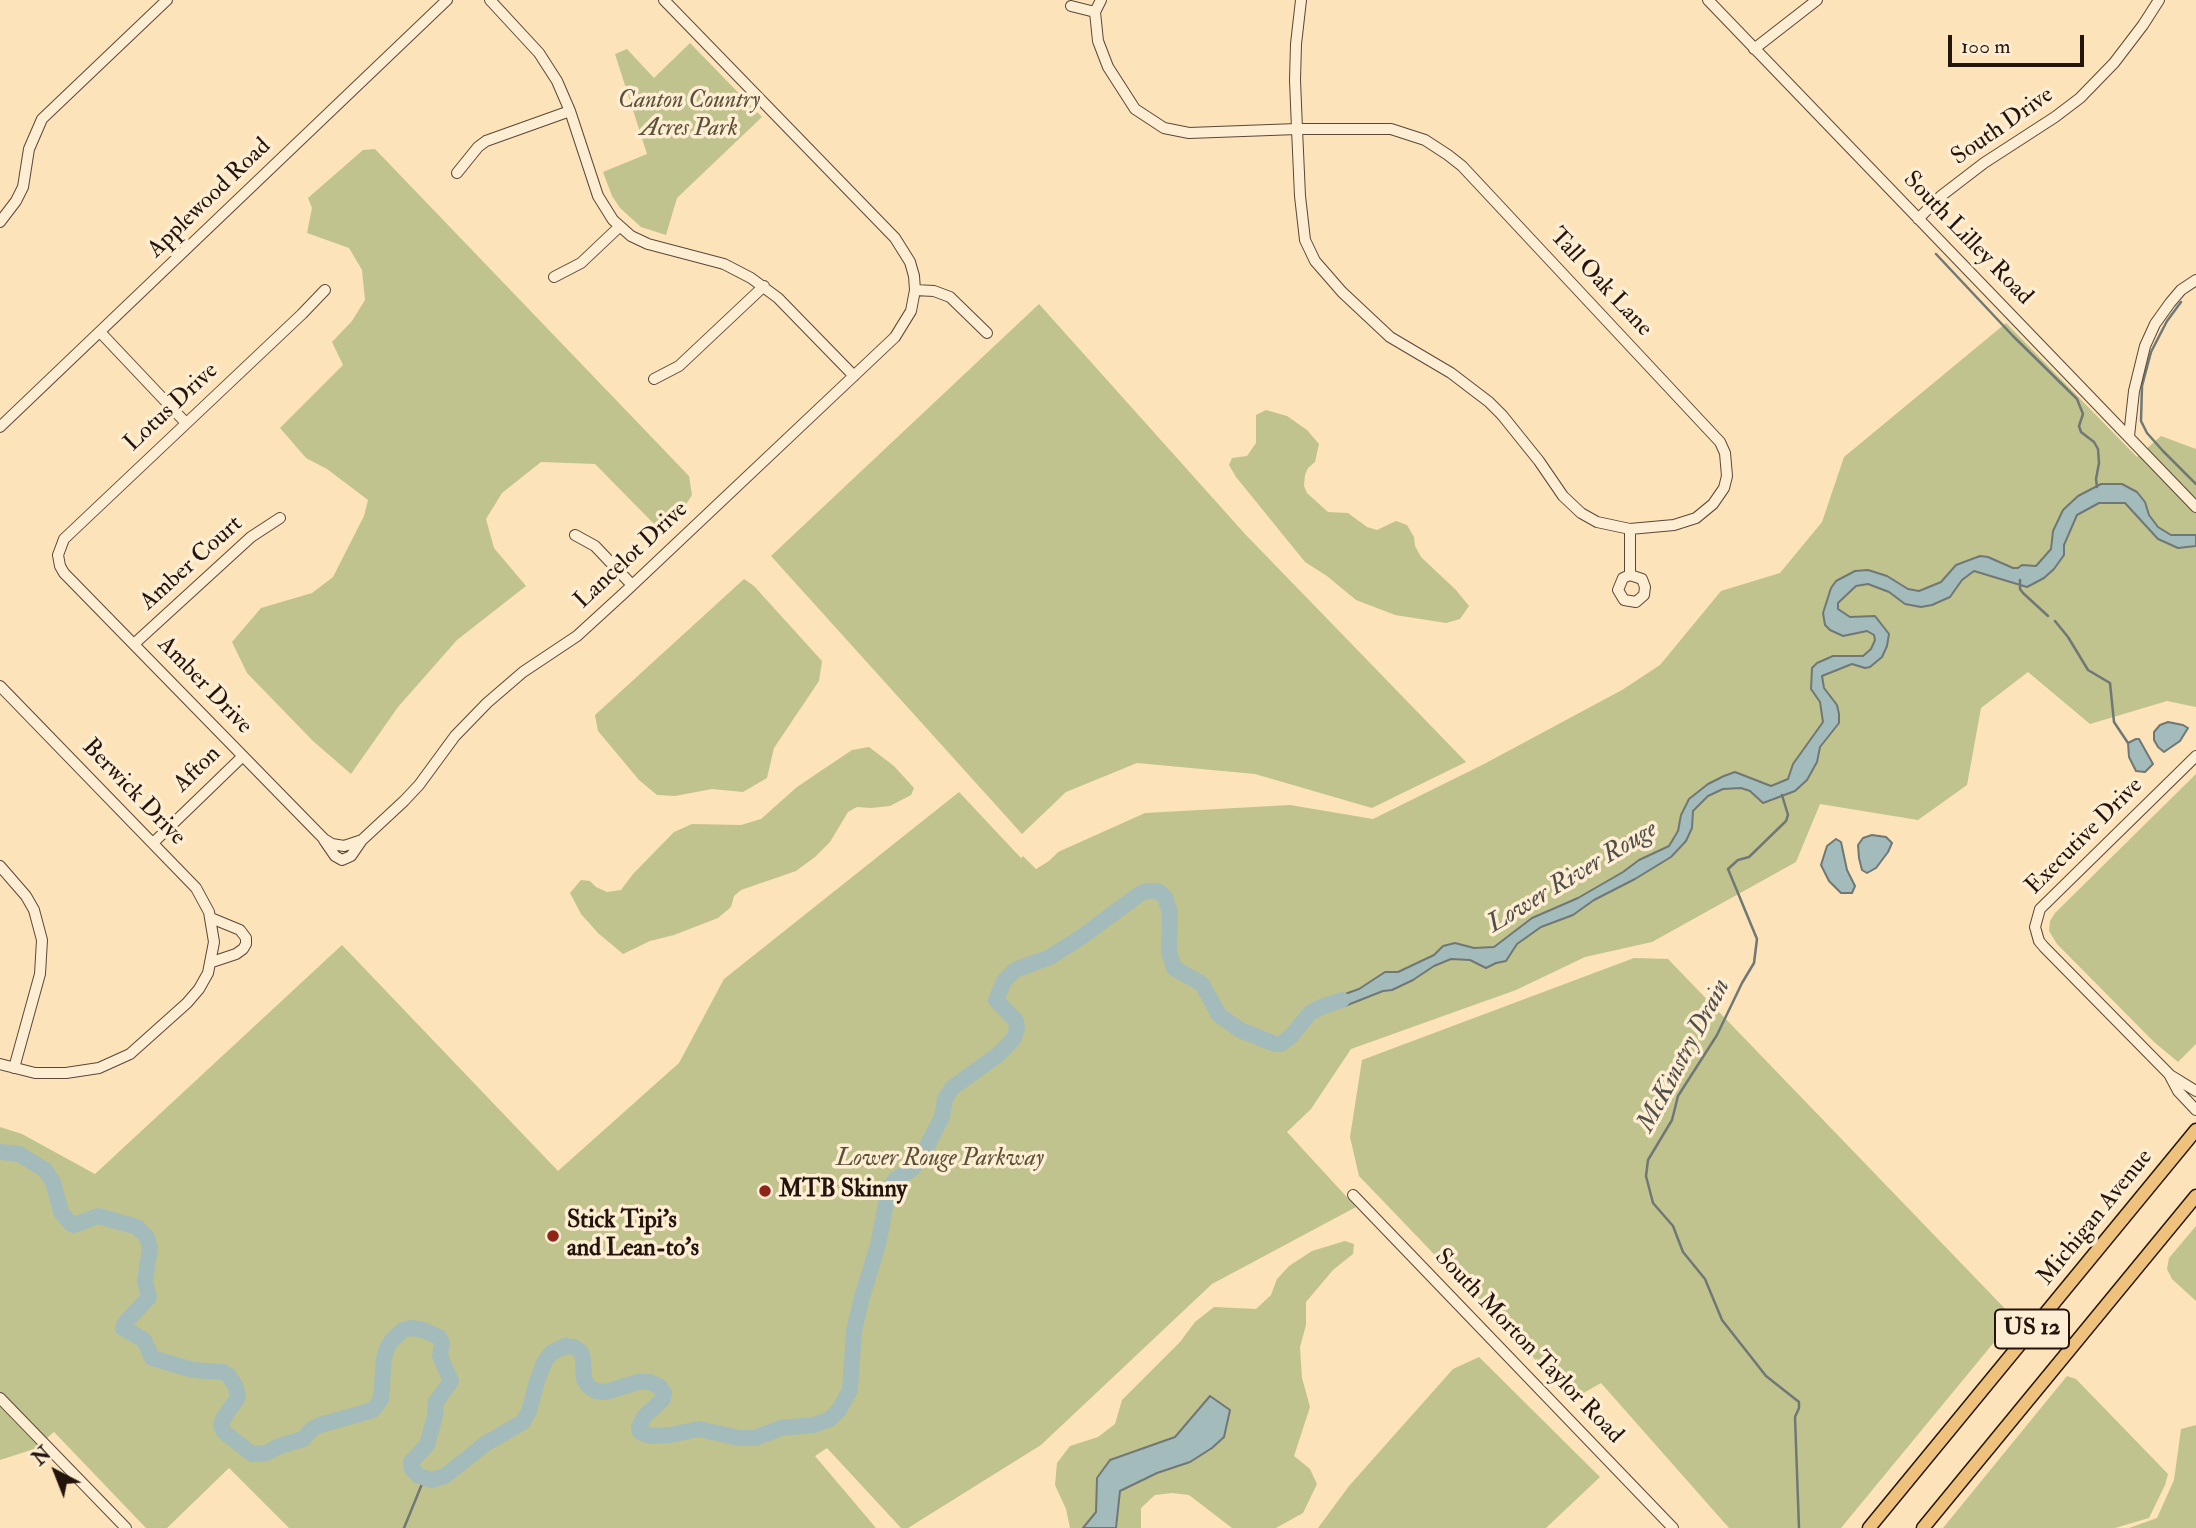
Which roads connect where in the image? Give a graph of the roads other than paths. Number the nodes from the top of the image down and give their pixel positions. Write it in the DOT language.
graph roads {
  1 [pos="167,0"];
  2 [pos="447,0"];
  3 [pos="490,0"];
  4 [pos="664,0"];
  5 [pos="1101,0"];
  6 [pos="1301,0"];
  7 [pos="1707,0"];
  8 [pos="1817,0"];
  9 [pos="2159,0"];
  10 [pos="1071,6"];
  11 [pos="1095,12"];
  12 [pos="1754,49"];
  13 [pos="570,111"];
  14 [pos="1297,129"];
  15 [pos="457,173"];
  16 [pos="1919,219"];
  17 [pos="0,222"];
  18 [pos="619,227"];
  19 [pos="554,277"];
  20 [pos="2196,280"];
  21 [pos="764,286"];
  22 [pos="325,290"];
  23 [pos="915,290"];
  24 [pos="100,332"];
  25 [pos="987,333"];
  26 [pos="854,376"];
  27 [pos="654,379"];
  28 [pos="186,423"];
  29 [pos="0,427"];
  30 [pos="2129,436"];
  31 [pos="2196,507"];
  32 [pos="280,518"];
  33 [pos="1630,529"];
  34 [pos="575,536"];
  35 [pos="58,560"];
  36 [pos="1630,575"];
  37 [pos="632,585"];
  38 [pos="134,644"];
  39 [pos="0,686"];
  40 [pos="243,756"];
  41 [pos="2196,756"];
  42 [pos="324,839"];
  43 [pos="362,840"];
  44 [pos="153,843"];
  45 [pos="341,846"];
  46 [pos="342,860"];
  47 [pos="0,866"];
  48 [pos="211,918"];
  49 [pos="212,962"];
  50 [pos="0,1064"];
  51 [pos="14,1068"];
  52 [pos="2170,1075"];
  53 [pos="2196,1091"];
  54 [pos="2196,1110"];
  55 [pos="2196,1130"];
  56 [pos="1353,1195"];
  57 [pos="2196,1196"];
  58 [pos="0,1398"];
  59 [pos="126,1528"];
  60 [pos="1673,1528"];
  61 [pos="1869,1528"];
  62 [pos="1923,1528"];
  1 -- 17 [label="street"];
  2 -- 24 [label="street, Applewood Road"];
  3 -- 13 [label="street"];
  4 -- 23 [label="street"];
  5 -- 11 [label="street"];
  6 -- 14 [label="street, Tall Oak Lane"];
  7 -- 12 [label="street, South Lilley Road"];
  8 -- 12 [label="street"];
  9 -- 16 [label="street, South Drive"];
  10 -- 11 [label="street"];
  11 -- 14 [label="street, Tall Oak Lane"];
  12 -- 16 [label="street, South Lilley Road"];
  13 -- 15 [label="street"];
  13 -- 18 [label="street"];
  14 -- 33 [label="street, Tall Oak Lane"];
  14 -- 33 [label="street, Tall Oak Lane"];
  16 -- 30 [label="street, South Lilley Road"];
  18 -- 19 [label="street"];
  18 -- 21 [label="street"];
  20 -- 30 [label="street"];
  21 -- 26 [label="street"];
  21 -- 27 [label="street"];
  22 -- 28 [label="street, Lotus Drive"];
  23 -- 25 [label="street"];
  23 -- 26 [label="street, Lancelot Drive"];
  24 -- 28 [label="street"];
  24 -- 29 [label="street, Applewood Road"];
  26 -- 37 [label="street, Lancelot Drive"];
  28 -- 35 [label="street, Lotus Drive"];
  30 -- 31 [label="street, South Lilley Road"];
  32 -- 38 [label="street, Amber Court"];
  33 -- 36 [label="street"];
  34 -- 37 [label="street"];
  35 -- 38 [label="street, Amber Drive"];
  37 -- 43 [label="street, Lancelot Drive"];
  38 -- 40 [label="street, Amber Drive"];
  39 -- 44 [label="street, Berwick Drive"];
  40 -- 42 [label="street, Amber Drive"];
  40 -- 44 [label="street, Afton"];
  41 -- 52 [label="street, Executive Drive"];
  42 -- 45 [label="street, Amber Drive"];
  42 -- 46 [label="street, Amber Drive"];
  43 -- 45 [label="street, Lancelot Drive"];
  43 -- 46 [label="street, Lancelot Drive"];
  44 -- 48 [label="street, Berwick Drive"];
  47 -- 51 [label="street"];
  48 -- 49 [label="street, Berwick Drive"];
  48 -- 49 [label="street"];
  49 -- 51 [label="street"];
  50 -- 51 [label="street"];
  52 -- 53 [label="street, Executive Drive"];
  52 -- 54 [label="street, Executive Drive"];
  55 -- 61 [label="main road, Michigan Avenue / US 12"];
  56 -- 60 [label="street, South Morton Taylor Road"];
  57 -- 62 [label="main road, US 12"];
  58 -- 59 [label="street"];
}
